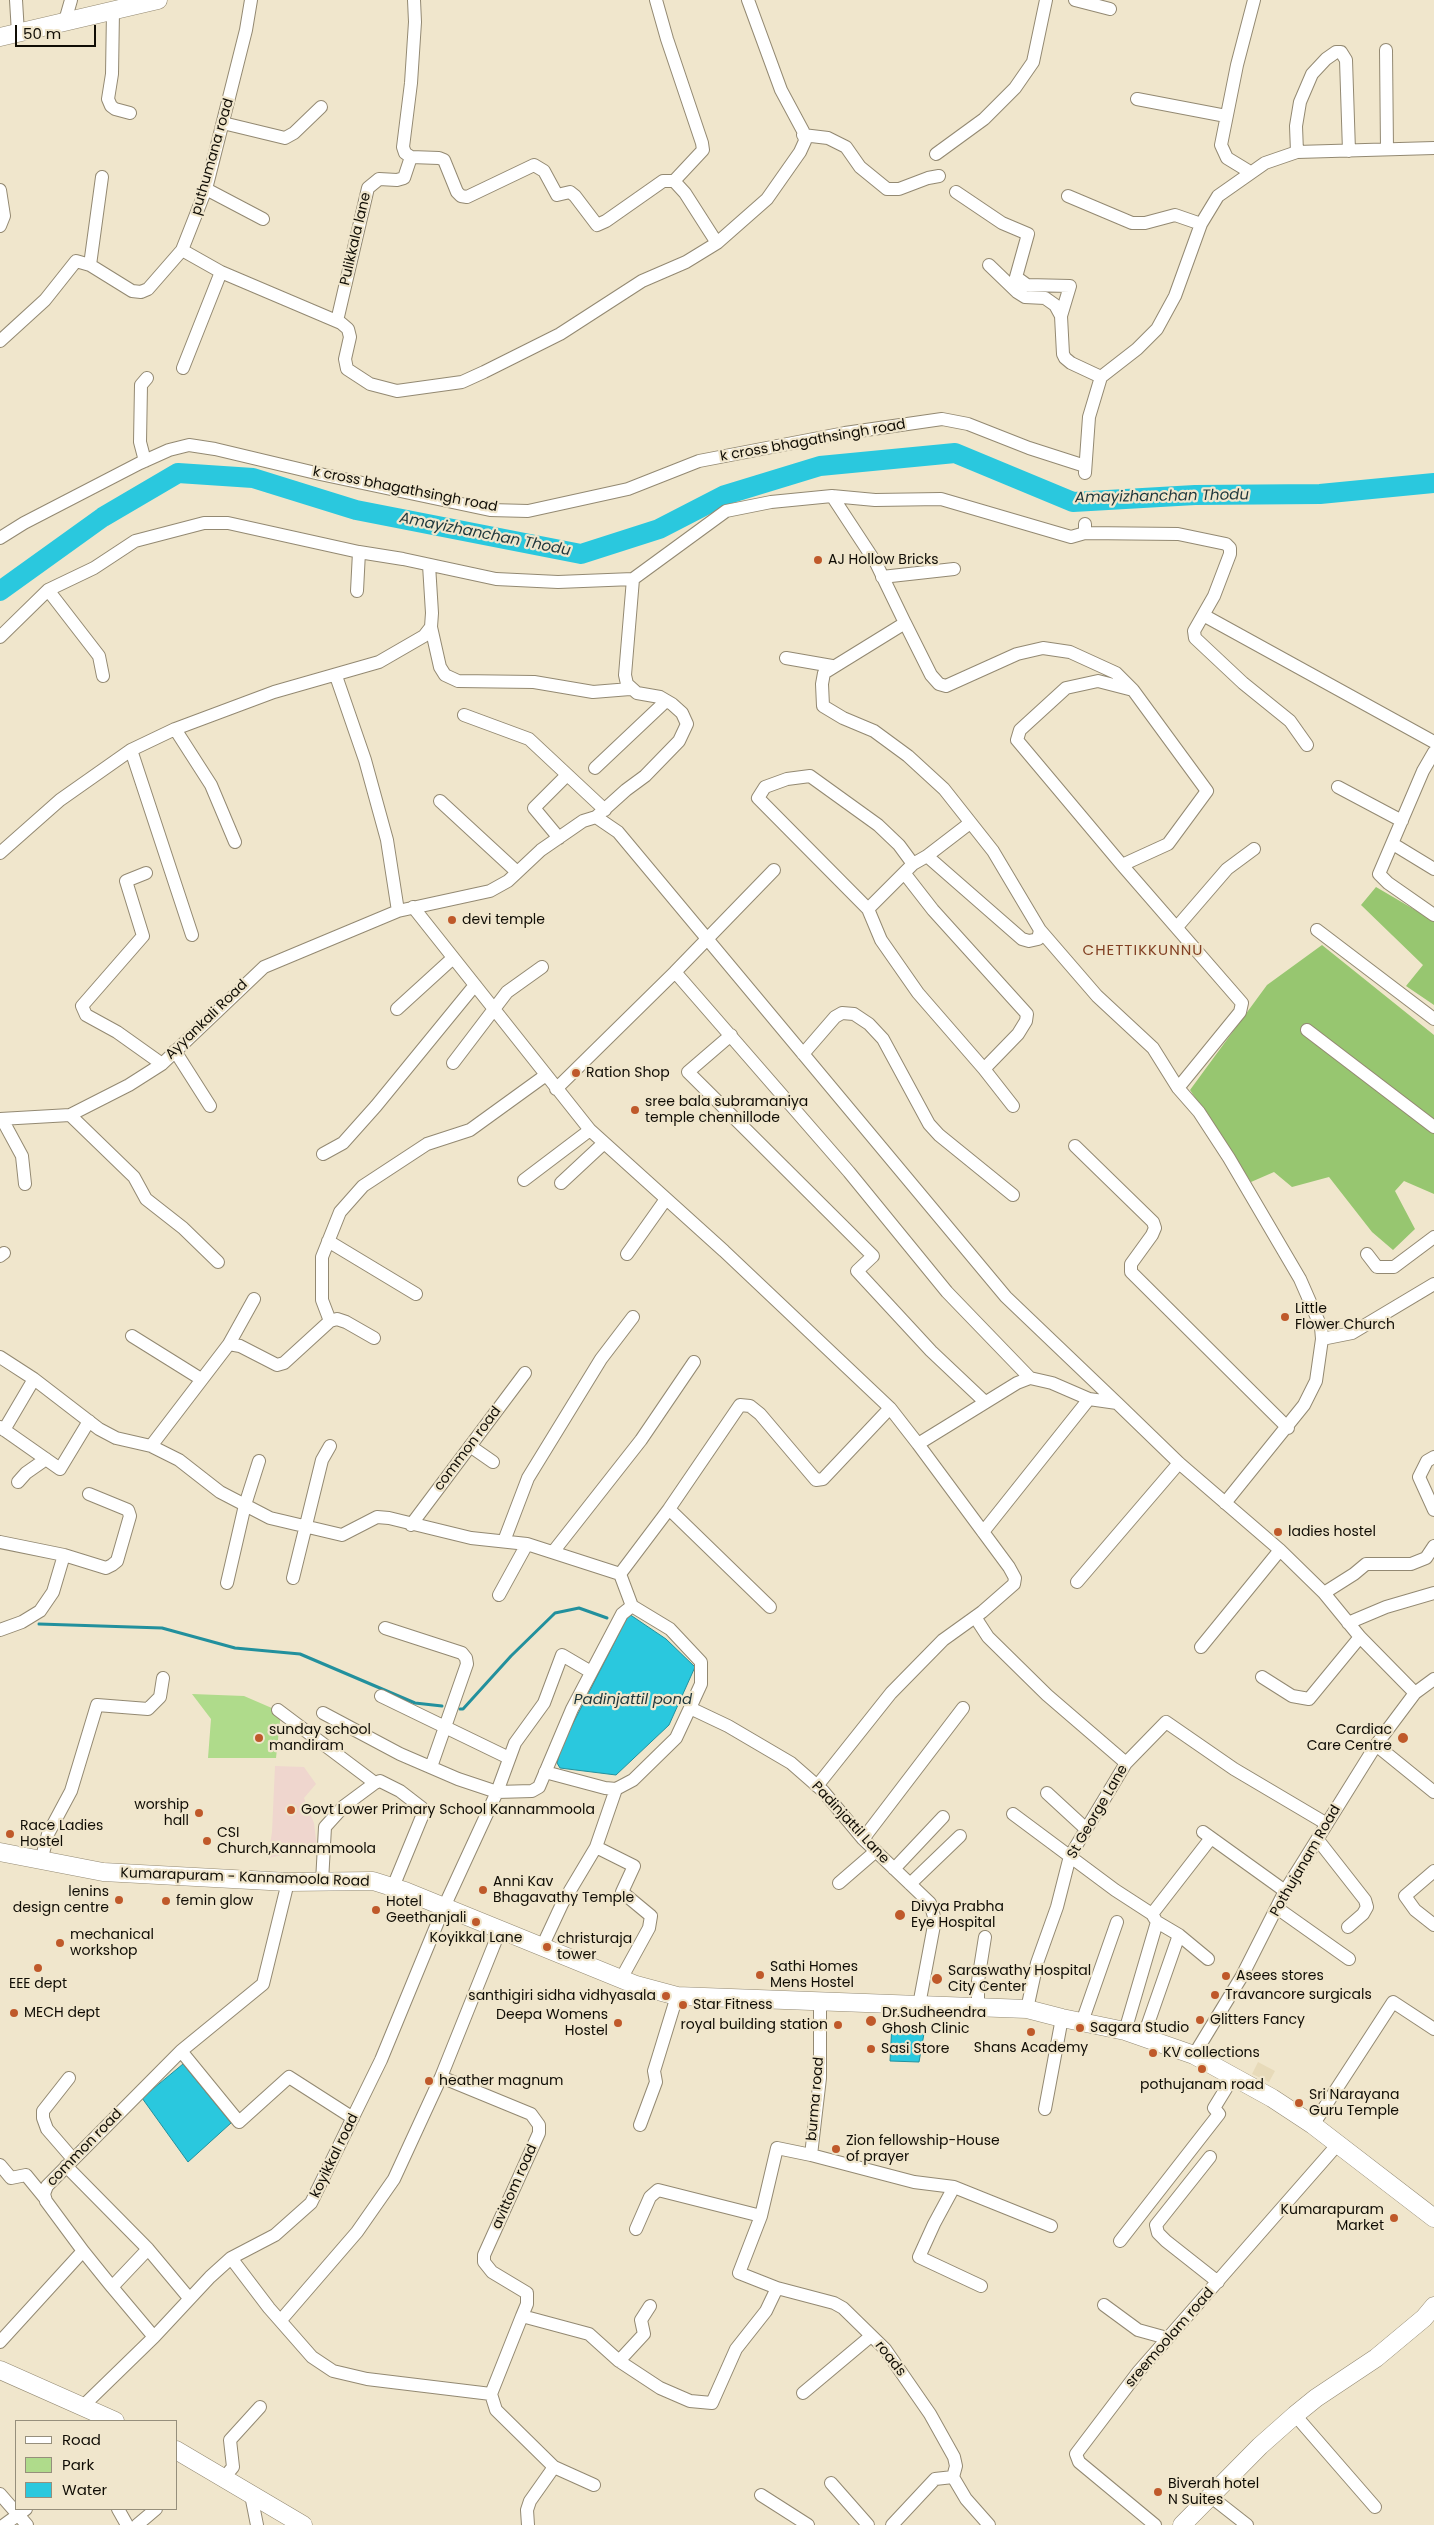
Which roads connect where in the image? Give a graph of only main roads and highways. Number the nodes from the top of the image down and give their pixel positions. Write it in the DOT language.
graph roads {
  1 [pos="158,0"];
  2 [pos="0,36"];
  3 [pos="0,1852"];
  4 [pos="1434,2218"];
  5 [pos="1434,2306"];
  6 [pos="0,2370"];
  7 [pos="113,2420"];
  8 [pos="178,2451"];
  9 [pos="303,2525"];
  10 [pos="1182,2525"];
  1 -- 2 [label="main road"];
  3 -- 4 [label="main road, Kumarapuram - Kannamoola Road"];
  5 -- 10 [label="main road"];
  6 -- 7 [label="main road"];
  8 -- 9 [label="main road"];
}
